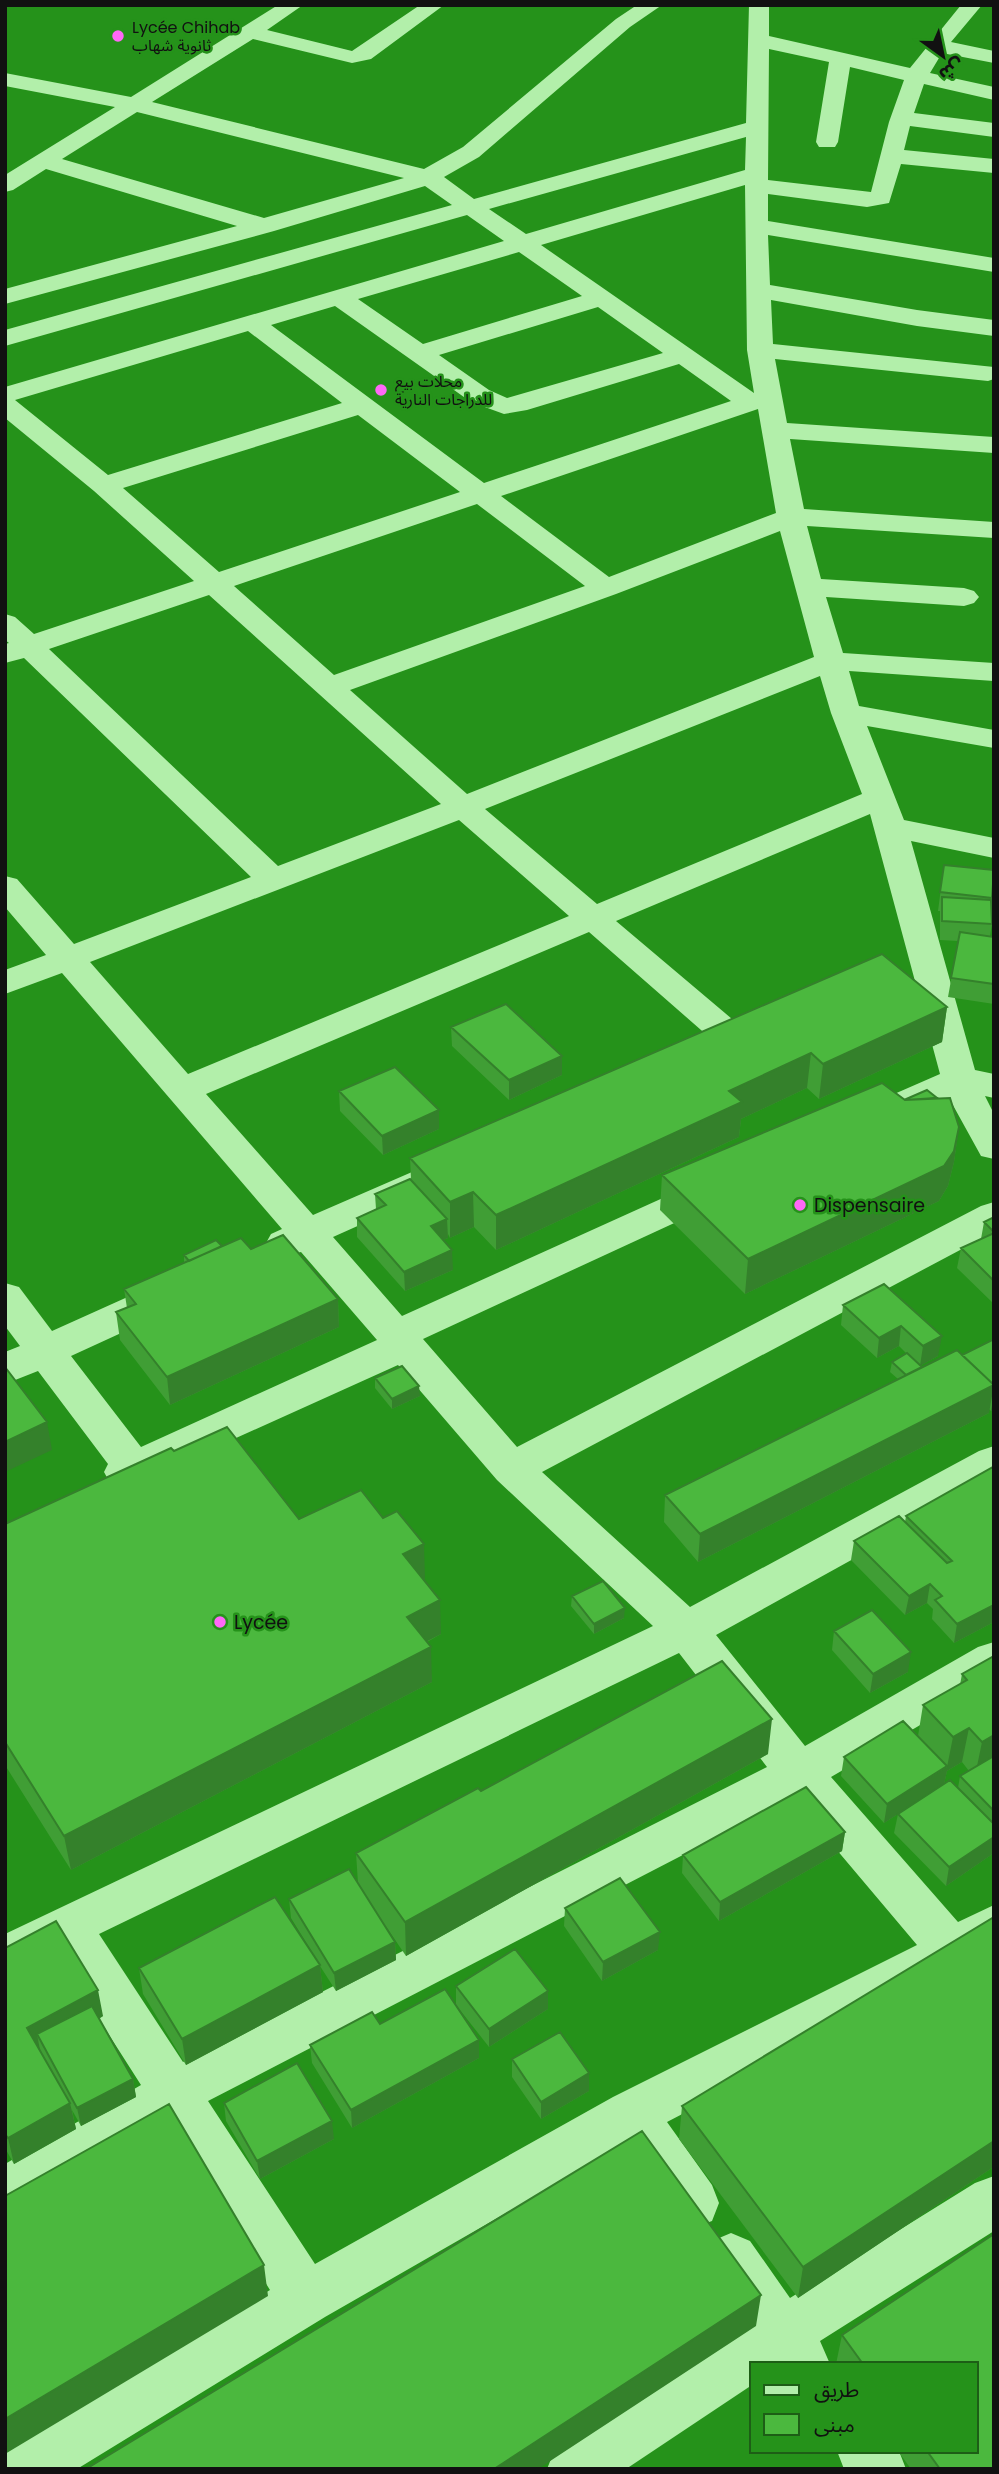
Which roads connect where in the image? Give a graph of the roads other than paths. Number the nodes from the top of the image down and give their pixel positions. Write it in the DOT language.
graph roads {
  1 [pos="293,5"];
  2 [pos="434,5"];
  3 [pos="652,5"];
  4 [pos="759,5"];
  5 [pos="972,5"];
  6 [pos="249,32"];
  7 [pos="759,40"];
  8 [pos="937,46"];
  9 [pos="994,57"];
  10 [pos="840,60"];
  11 [pos="916,77"];
  12 [pos="5,79"];
  13 [pos="994,94"];
  14 [pos="133,104"];
  15 [pos="759,116"];
  16 [pos="901,118"];
  17 [pos="994,130"];
  18 [pos="827,142"];
  19 [pos="893,156"];
  20 [pos="43,161"];
  21 [pos="994,166"];
  22 [pos="504,175"];
  23 [pos="757,180"];
  24 [pos="437,182"];
  25 [pos="5,185"];
  26 [pos="475,194"];
  27 [pos="266,226"];
  28 [pos="756,226"];
  29 [pos="525,243"];
  30 [pos="994,265"];
  31 [pos="758,290"];
  32 [pos="5,297"];
  33 [pos="339,297"];
  34 [pos="603,298"];
  35 [pos="253,323"];
  36 [pos="994,328"];
  37 [pos="5,338"];
  38 [pos="760,350"];
  39 [pos="420,354"];
  40 [pos="684,355"];
  41 [pos="988,373"];
  42 [pos="5,395"];
  43 [pos="759,400"];
  44 [pos="5,405"];
  45 [pos="362,405"];
  46 [pos="774,430"];
  47 [pos="994,445"];
  48 [pos="104,485"];
  49 [pos="480,493"];
  50 [pos="791,517"];
  51 [pos="994,530"];
  52 [pos="213,583"];
  53 [pos="808,587"];
  54 [pos="606,588"];
  55 [pos="964,597"];
  56 [pos="5,623"];
  57 [pos="17,650"];
  58 [pos="830,661"];
  59 [pos="994,673"];
  60 [pos="329,687"];
  61 [pos="846,713"];
  62 [pos="994,739"];
  63 [pos="463,807"];
  64 [pos="885,813"];
  65 [pos="994,848"];
  66 [pos="274,881"];
  67 [pos="5,886"];
  68 [pos="594,918"];
  69 [pos="69,959"];
  70 [pos="928,961"];
  71 [pos="967,969"];
  72 [pos="890,977"];
  73 [pos="5,983"];
  74 [pos="700,1060"];
  75 [pos="976,1083"];
  76 [pos="182,1090"];
  77 [pos="845,1130"];
  78 [pos="994,1147"];
  79 [pos="459,1166"];
  80 [pos="743,1176"];
  81 [pos="994,1215"];
  82 [pos="307,1233"];
  83 [pos="257,1255"];
  84 [pos="195,1283"];
  85 [pos="5,1297"];
  86 [pos="400,1340"];
  87 [pos="46,1351"];
  88 [pos="5,1369"];
  89 [pos="994,1462"];
  90 [pos="134,1468"];
  91 [pos="512,1469"];
  92 [pos="87,1489"];
  93 [pos="687,1630"];
  94 [pos="994,1660"];
  95 [pos="799,1773"];
  96 [pos="67,1926"];
  97 [pos="973,1938"];
  98 [pos="5,1958"];
  99 [pos="173,2093"];
  100 [pos="631,2114"];
  101 [pos="5,2193"];
  102 [pos="994,2201"];
  103 [pos="306,2298"];
  104 [pos="792,2349"];
  105 [pos="768,2362"];
  106 [pos="750,2372"];
  107 [pos="866,2453"];
  108 [pos="24,2469"];
  109 [pos="575,2469"];
  110 [pos="878,2469"];
  1 -- 6 [label="street"];
  2 -- 6 [label="street"];
  3 -- 24 [label="street"];
  4 -- 7 [label="street"];
  5 -- 8 [label="street"];
  6 -- 14 [label="street"];
  7 -- 10 [label="street"];
  7 -- 15 [label="street"];
  8 -- 9 [label="street"];
  8 -- 11 [label="street"];
  10 -- 11 [label="street"];
  10 -- 18 [label="street"];
  11 -- 13 [label="street"];
  11 -- 16 [label="street"];
  12 -- 14 [label="street"];
  14 -- 20 [label="street"];
  14 -- 24 [label="street"];
  15 -- 22 [label="street"];
  15 -- 23 [label="street"];
  15 -- 26 [label="street"];
  16 -- 17 [label="street"];
  16 -- 19 [label="street"];
  19 -- 21 [label="street"];
  19 -- 23 [label="street"];
  20 -- 25 [label="street"];
  20 -- 27 [label="street"];
  23 -- 28 [label="street"];
  23 -- 29 [label="street"];
  24 -- 26 [label="street"];
  24 -- 27 [label="street"];
  26 -- 29 [label="street"];
  26 -- 37 [label="street"];
  27 -- 32 [label="street"];
  28 -- 30 [label="street"];
  28 -- 31 [label="street"];
  29 -- 33 [label="street"];
  29 -- 34 [label="street"];
  31 -- 36 [label="street"];
  31 -- 38 [label="street"];
  33 -- 35 [label="street"];
  33 -- 39 [label="street"];
  34 -- 39 [label="street"];
  34 -- 40 [label="street"];
  35 -- 42 [label="street"];
  35 -- 45 [label="street"];
  38 -- 41 [label="street"];
  38 -- 43 [label="street"];
  39 -- 40 [label="street"];
  40 -- 43 [label="street"];
  43 -- 46 [label="street"];
  43 -- 49 [label="street"];
  44 -- 48 [label="street"];
  45 -- 48 [label="street"];
  45 -- 49 [label="street"];
  46 -- 47 [label="street"];
  46 -- 50 [label="street"];
  48 -- 52 [label="street"];
  49 -- 52 [label="street"];
  49 -- 54 [label="street"];
  50 -- 51 [label="street"];
  50 -- 53 [label="street"];
  50 -- 54 [label="street"];
  52 -- 57 [label="street"];
  52 -- 60 [label="street"];
  53 -- 55 [label="street"];
  53 -- 58 [label="street"];
  54 -- 60 [label="street"];
  56 -- 57 [label="street"];
  57 -- 66 [label="street"];
  58 -- 59 [label="street"];
  58 -- 61 [label="street"];
  58 -- 63 [label="street"];
  60 -- 63 [label="street"];
  61 -- 62 [label="street"];
  61 -- 64 [label="street"];
  63 -- 66 [label="street"];
  63 -- 68 [label="street"];
  64 -- 65 [label="street"];
  64 -- 68 [label="street"];
  64 -- 70 [label="street"];
  66 -- 69 [label="street"];
  67 -- 69 [label="street"];
  68 -- 74 [label="street"];
  68 -- 76 [label="street"];
  69 -- 73 [label="street"];
  69 -- 76 [label="street"];
  70 -- 71 [label="street"];
  70 -- 72 [label="street"];
  70 -- 75 [label="street"];
  75 -- 77 [label="street"];
  75 -- 78 [label="street"];
  76 -- 82 [label="street"];
  79 -- 82 [label="street"];
  80 -- 86 [label="street"];
  81 -- 91 [label="street"];
  82 -- 83 [label="street"];
  82 -- 86 [label="street"];
  84 -- 87 [label="street"];
  85 -- 87 [label="street"];
  86 -- 90 [label="street"];
  86 -- 91 [label="street"];
  87 -- 88 [label="street"];
  87 -- 90 [label="street"];
  89 -- 93 [label="street"];
  90 -- 92 [label="street"];
  91 -- 93 [label="street"];
  93 -- 95 [label="street"];
  93 -- 96 [label="street"];
  94 -- 95 [label="street"];
  95 -- 97 [label="street"];
  95 -- 99 [label="street"];
  96 -- 98 [label="street"];
  96 -- 99 [label="street"];
  97 -- 100 [label="street"];
  99 -- 101 [label="street"];
  99 -- 103 [label="street"];
  100 -- 103 [label="street"];
  100 -- 104 [label="street"];
  102 -- 104 [label="street"];
  103 -- 108 [label="street"];
  104 -- 105 [label="street"];
  106 -- 109 [label="street"];
  107 -- 110 [label="street"];
}
